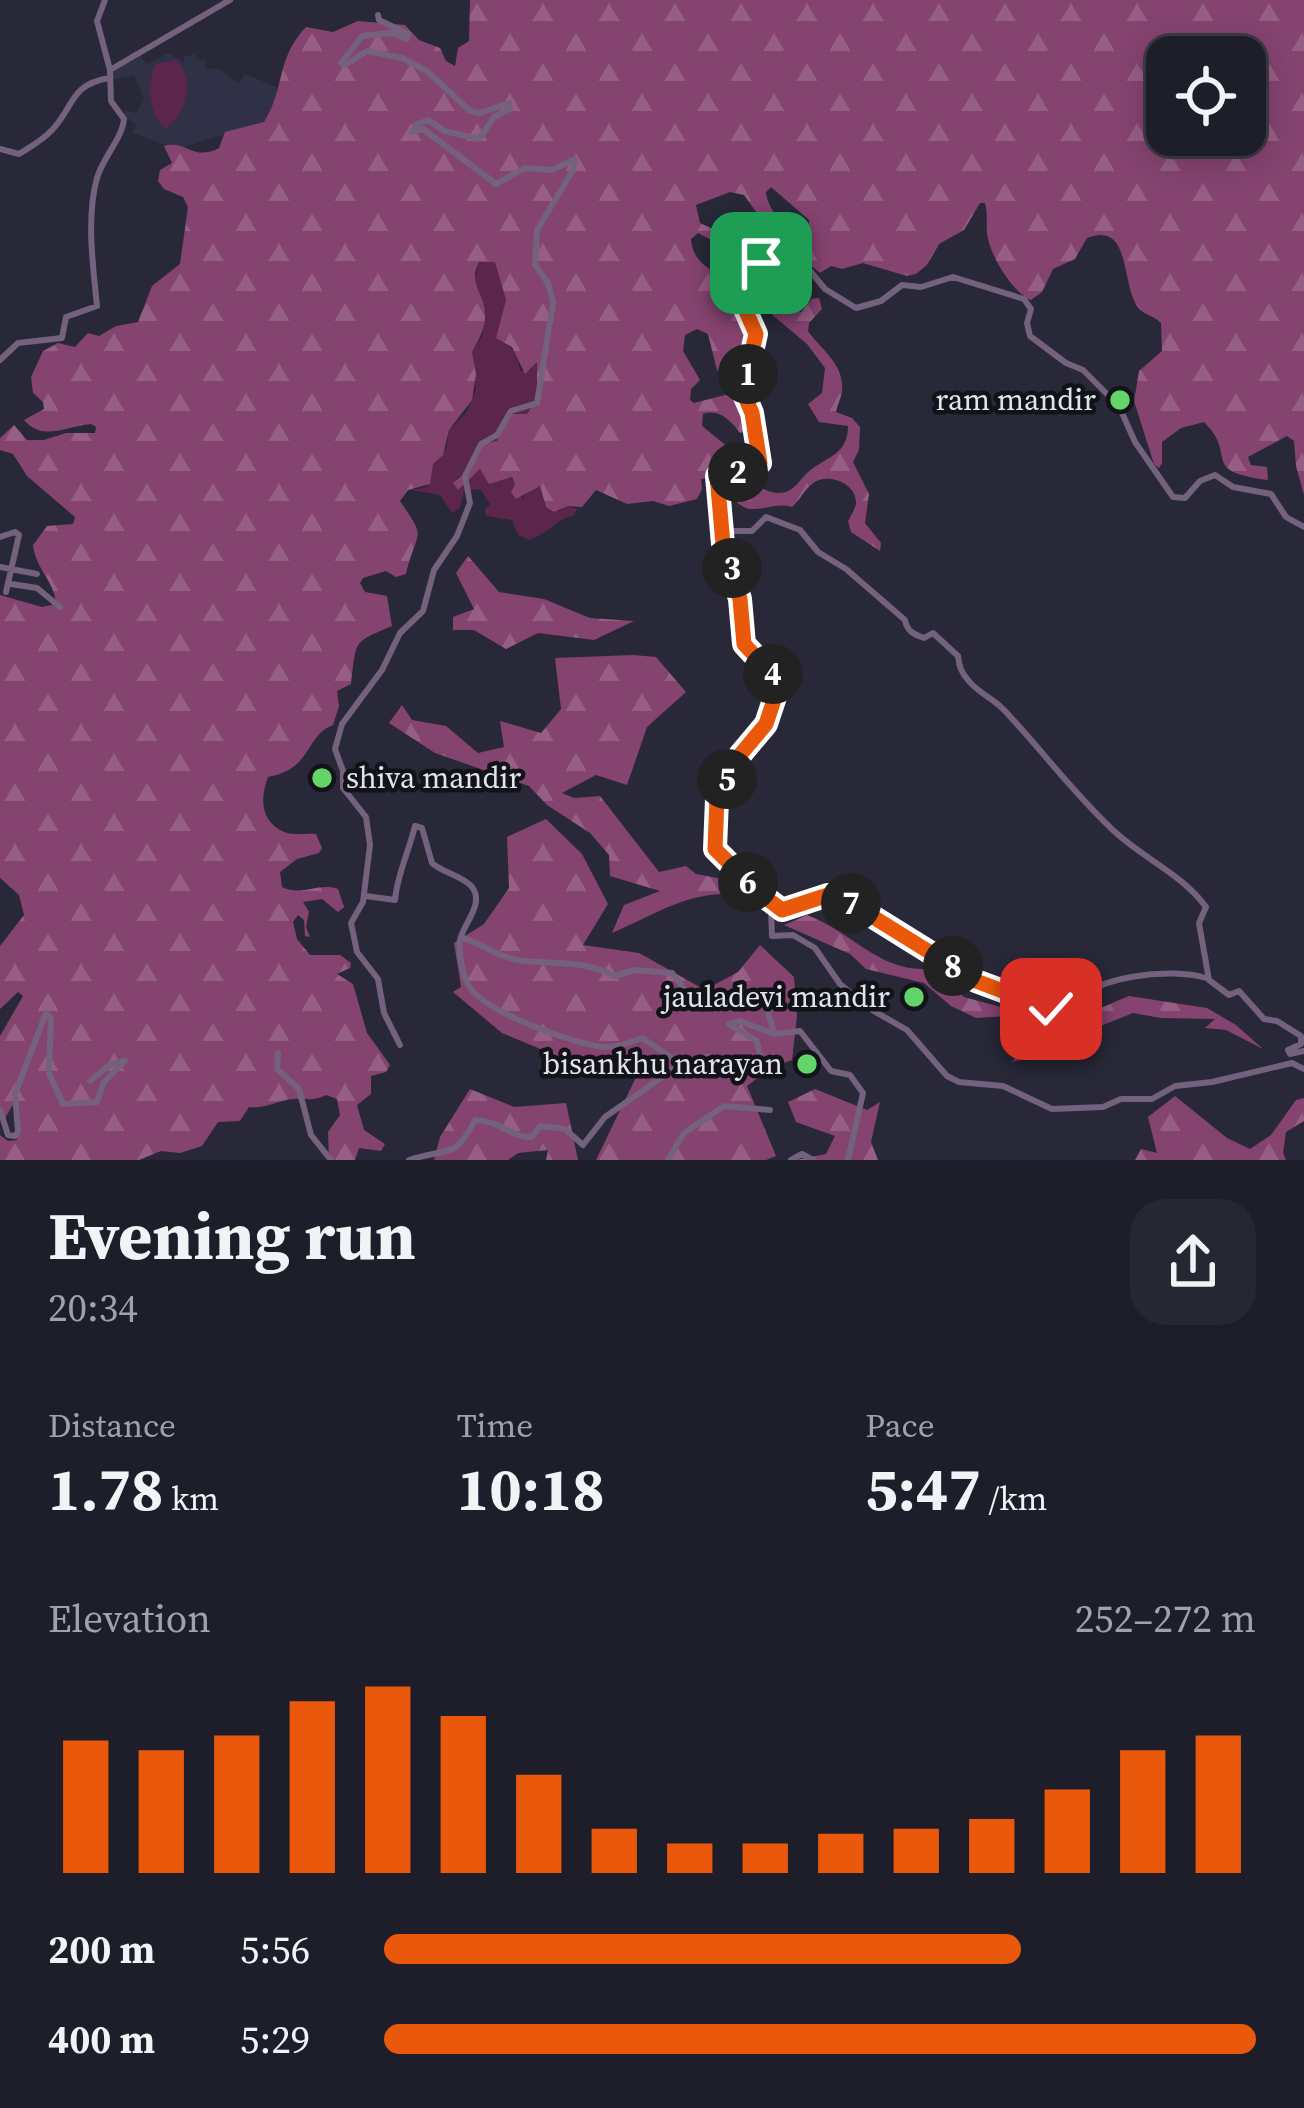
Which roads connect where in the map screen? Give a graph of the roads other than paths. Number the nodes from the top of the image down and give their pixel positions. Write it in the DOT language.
graph roads {
  1 [pos="105,0"];
  2 [pos="230,0"];
  3 [pos="379,15"];
  4 [pos="110,74"];
  5 [pos="0,149"];
  6 [pos="0,360"];
  7 [pos="1304,527"];
  8 [pos="0,537"];
  9 [pos="723,544"];
  10 [pos="0,567"];
  11 [pos="13,570"];
  12 [pos="37,574"];
  13 [pos="60,608"];
  14 [pos="794,688"];
  15 [pos="776,694"];
  16 [pos="757,891"];
  17 [pos="365,892"];
  18 [pos="460,940"];
  19 [pos="1209,980"];
  20 [pos="774,1034"];
  21 [pos="400,1045"];
  22 [pos="278,1052"];
  23 [pos="1304,1052"];
  24 [pos="681,1064"];
  25 [pos="1304,1069"];
  26 [pos="90,1081"];
  27 [pos="0,1110"];
  28 [pos="770,1110"];
  29 [pos="331,1160"];
  30 [pos="409,1160"];
  31 [pos="668,1160"];
  32 [pos="791,1160"];
  33 [pos="813,1160"];
  34 [pos="848,1160"];
  1 -- 4 [label="street"];
  2 -- 4 [label="street"];
  3 -- 17 [label="street"];
  4 -- 5 [label="street"];
  4 -- 6 [label="street"];
  7 -- 9 [label="street"];
  8 -- 11 [label="street"];
  9 -- 15 [label="street"];
  9 -- 19 [label="street"];
  10 -- 11 [label="street"];
  11 -- 12 [label="street"];
  11 -- 13 [label="street"];
  14 -- 15 [label="street"];
  15 -- 16 [label="street"];
  16 -- 19 [label="street"];
  16 -- 25 [label="street"];
  17 -- 18 [label="street"];
  17 -- 21 [label="street"];
  18 -- 20 [label="street"];
  18 -- 24 [label="street"];
  19 -- 23 [label="street"];
  20 -- 24 [label="street"];
  20 -- 34 [label="street"];
  22 -- 29 [label="street"];
  24 -- 30 [label="street"];
  26 -- 27 [label="street"];
  28 -- 31 [label="street"];
  32 -- 33 [label="street"];
}
